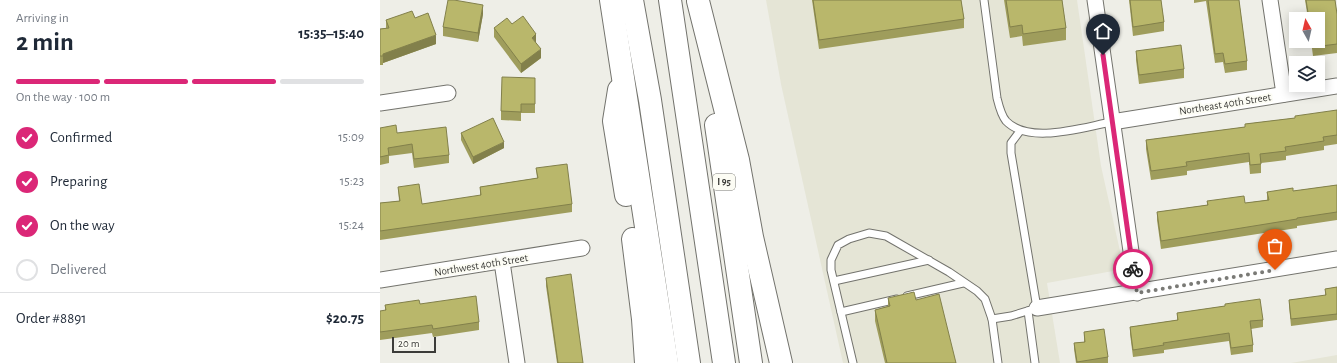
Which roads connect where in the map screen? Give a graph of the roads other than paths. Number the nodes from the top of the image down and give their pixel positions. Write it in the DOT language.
graph roads {
  1 [pos="611,0"];
  2 [pos="632,0"];
  3 [pos="639,0"];
  4 [pos="670,0"];
  5 [pos="698,0"];
  6 [pos="984,0"];
  7 [pos="1094,0"];
  8 [pos="1270,0"];
  9 [pos="623,72"];
  10 [pos="1337,86"];
  11 [pos="448,93"];
  12 [pos="1284,94"];
  13 [pos="650,100"];
  14 [pos="380,103"];
  15 [pos="1112,122"];
  16 [pos="1020,130"];
  17 [pos="582,248"];
  18 [pos="929,260"];
  19 [pos="1337,260"];
  20 [pos="502,262"];
  21 [pos="380,280"];
  22 [pos="834,281"];
  23 [pos="963,283"];
  24 [pos="1137,293"];
  25 [pos="1032,310"];
  26 [pos="841,312"];
  27 [pos="992,319"];
  28 [pos="517,363"];
  29 [pos="646,363"];
  30 [pos="667,363"];
  31 [pos="689,363"];
  32 [pos="724,363"];
  33 [pos="751,363"];
  34 [pos="781,363"];
  35 [pos="853,363"];
  36 [pos="998,363"];
  37 [pos="1035,363"];
  1 -- 9 [label="highway"];
  2 -- 13 [label="highway"];
  3 -- 13 [label="highway"];
  4 -- 32 [label="highway"];
  5 -- 33 [label="highway, I 95"];
  5 -- 34 [label="highway"];
  6 -- 16 [label="lane"];
  7 -- 15 [label="street"];
  8 -- 12 [label="street"];
  9 -- 29 [label="highway"];
  9 -- 30 [label="highway"];
  10 -- 12 [label="street, Northeast 40th Street"];
  11 -- 14 [label="street"];
  12 -- 15 [label="street, Northeast 40th Street"];
  13 -- 31 [label="highway"];
  15 -- 16 [label="lane"];
  15 -- 24 [label="street"];
  16 -- 25 [label="lane"];
  17 -- 20 [label="street, Northwest 40th Street"];
  18 -- 22 [label="lane"];
  18 -- 22 [label="lane"];
  18 -- 23 [label="lane"];
  19 -- 24 [label="street"];
  20 -- 21 [label="street, Northwest 40th Street"];
  20 -- 28 [label="street"];
  22 -- 26 [label="lane"];
  23 -- 26 [label="lane"];
  23 -- 27 [label="lane"];
  24 -- 25 [label="street"];
  25 -- 27 [label="lane"];
  25 -- 37 [label="lane"];
  26 -- 35 [label="lane"];
  27 -- 36 [label="lane"];
}
